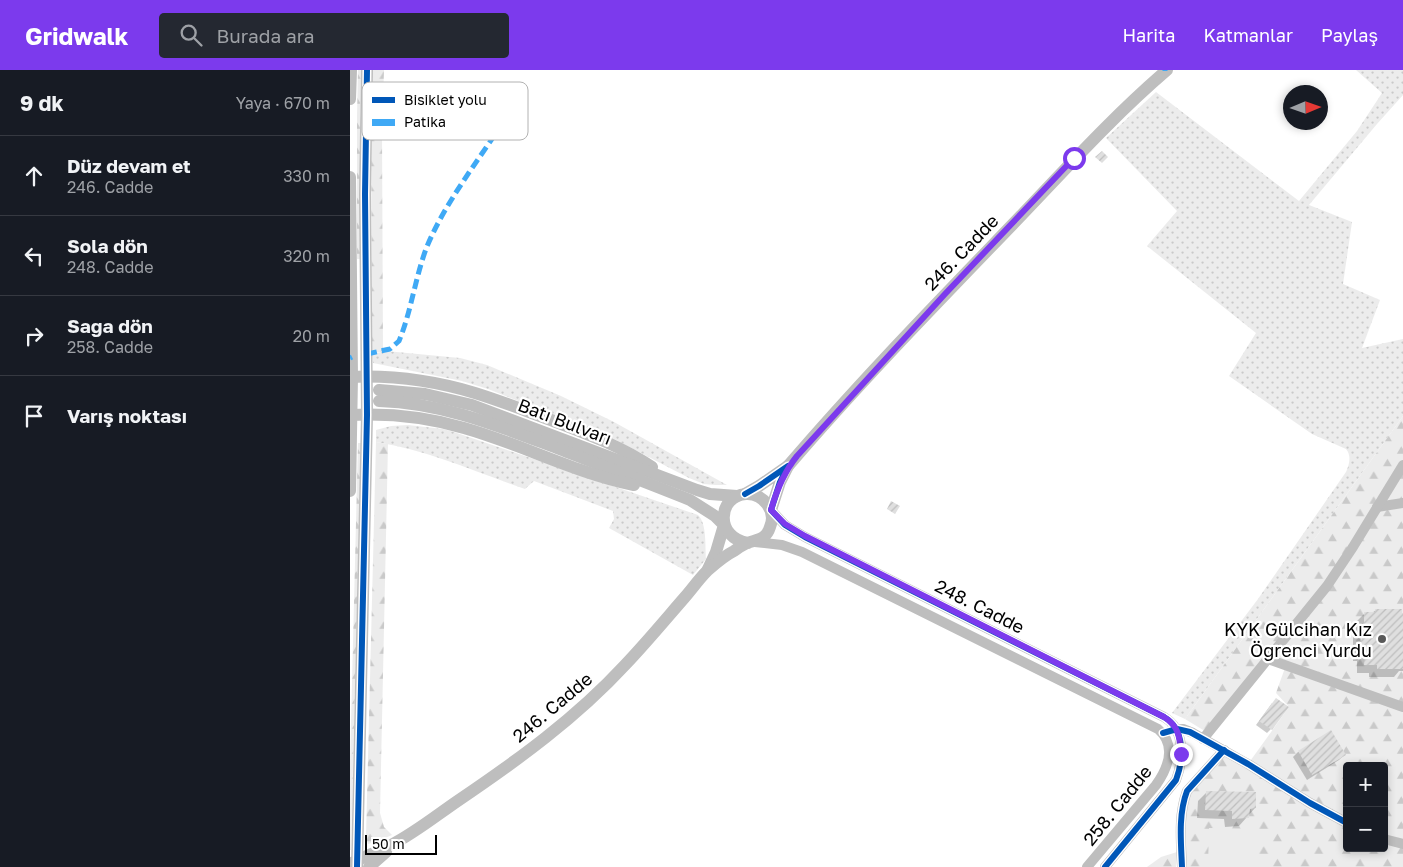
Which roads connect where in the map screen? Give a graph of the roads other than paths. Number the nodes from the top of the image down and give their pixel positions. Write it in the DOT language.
graph roads {
  1 [pos="351,70"];
  2 [pos="1167,70"];
  3 [pos="350,99"];
  4 [pos="366,140"];
  5 [pos="350,177"];
  6 [pos="350,197"];
  7 [pos="351,270"];
  8 [pos="366,270"];
  9 [pos="351,377"];
  10 [pos="367,377"];
  11 [pos="379,396"];
  12 [pos="351,415"];
  13 [pos="367,415"];
  14 [pos="1403,465"];
  15 [pos="788,466"];
  16 [pos="673,487"];
  17 [pos="350,491"];
  18 [pos="741,495"];
  19 [pos="1403,503"];
  20 [pos="1377,507"];
  21 [pos="771,510"];
  22 [pos="724,525"];
  23 [pos="752,542"];
  24 [pos="707,571"];
  25 [pos="1268,659"];
  26 [pos="1403,707"];
  27 [pos="1177,729"];
  28 [pos="1163,733"];
  29 [pos="1203,739"];
  30 [pos="1224,750"];
  31 [pos="1343,821"];
  32 [pos="1388,841"];
  33 [pos="395,843"];
  34 [pos="1403,844"];
  35 [pos="355,863"];
  36 [pos="369,867"];
  37 [pos="1087,867"];
  38 [pos="1105,867"];
  39 [pos="1182,867"];
  1 -- 3 [label="street"];
  2 -- 15 [label="street, 246. Cadde"];
  4 -- 8 [label="street"];
  5 -- 6 [label="street"];
  6 -- 7 [label="street"];
  7 -- 8 [label="street"];
  7 -- 9 [label="street"];
  8 -- 10 [label="street"];
  9 -- 10 [label="street"];
  9 -- 12 [label="street"];
  10 -- 13 [label="street"];
  10 -- 16 [label="street"];
  11 -- 16 [label="street, Batı Bulvarı"];
  12 -- 13 [label="street"];
  12 -- 17 [label="street"];
  13 -- 16 [label="street"];
  13 -- 35 [label="street"];
  14 -- 20 [label="street"];
  15 -- 18 [label="street, 246. Cadde"];
  15 -- 21 [label="street, 246. Cadde"];
  16 -- 18 [label="street, Batı Bulvarı"];
  16 -- 22 [label="street, Batı Bulvarı"];
  18 -- 21 [label="street"];
  18 -- 22 [label="street"];
  19 -- 20 [label="street"];
  20 -- 25 [label="street"];
  21 -- 23 [label="street"];
  21 -- 27 [label="street, 248. Cadde"];
  22 -- 23 [label="street"];
  22 -- 24 [label="street, 246. Cadde"];
  23 -- 24 [label="street, 246. Cadde"];
  23 -- 28 [label="street, 248. Cadde"];
  24 -- 33 [label="street, 246. Cadde"];
  25 -- 26 [label="street"];
  25 -- 29 [label="street"];
  27 -- 28 [label="street"];
  27 -- 29 [label="street, 248. Cadde"];
  27 -- 38 [label="street, 258. Cadde"];
  28 -- 37 [label="street, 258. Cadde"];
  29 -- 30 [label="street, 248. Cadde"];
  30 -- 31 [label="street, 248. Cadde"];
  30 -- 39 [label="street"];
  32 -- 34 [label="street"];
  33 -- 35 [label="street, 246. Cadde"];
  33 -- 36 [label="street, 246. Cadde"];
}
